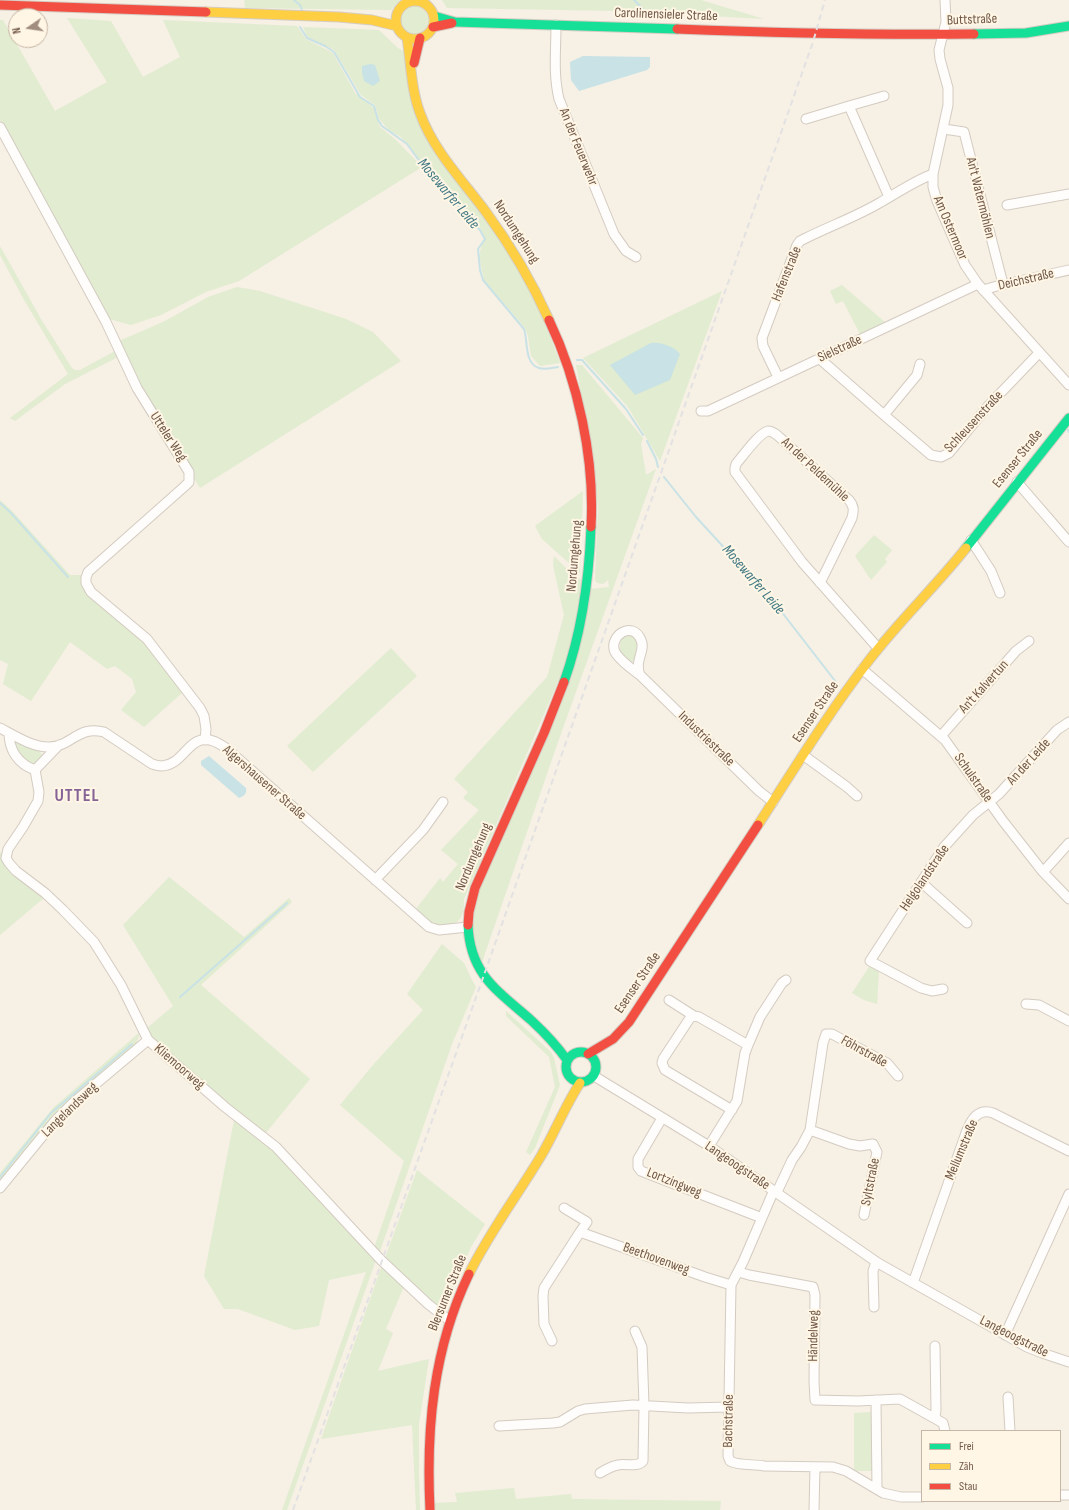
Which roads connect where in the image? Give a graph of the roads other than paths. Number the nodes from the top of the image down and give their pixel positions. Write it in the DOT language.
graph roads {
  1 [pos="945,0"];
  2 [pos="411,1"];
  3 [pos="421,1"];
  4 [pos="0,5"];
  5 [pos="397,14"];
  6 [pos="434,16"];
  7 [pos="372,20"];
  8 [pos="455,22"];
  9 [pos="556,25"];
  10 [pos="397,26"];
  11 [pos="1069,26"];
  12 [pos="433,27"];
  13 [pos="875,35"];
  14 [pos="942,35"];
  15 [pos="407,38"];
  16 [pos="420,38"];
  17 [pos="412,68"];
  18 [pos="884,96"];
  19 [pos="849,106"];
  20 [pos="806,119"];
  21 [pos="0,127"];
  22 [pos="944,129"];
  23 [pos="933,174"];
  24 [pos="1069,194"];
  25 [pos="889,197"];
  26 [pos="1007,205"];
  27 [pos="636,257"];
  28 [pos="1069,270"];
  29 [pos="1003,284"];
  30 [pos="981,287"];
  31 [pos="1039,353"];
  32 [pos="820,359"];
  33 [pos="920,364"];
  34 [pos="778,377"];
  35 [pos="1069,385"];
  36 [pos="701,411"];
  37 [pos="884,415"];
  38 [pos="1068,420"];
  39 [pos="1017,482"];
  40 [pos="971,540"];
  41 [pos="1069,542"];
  42 [pos="820,583"];
  43 [pos="1000,593"];
  44 [pos="1029,642"];
  45 [pos="878,648"];
  46 [pos="862,669"];
  47 [pos="640,675"];
  48 [pos="1069,722"];
  49 [pos="0,728"];
  50 [pos="8,733"];
  51 [pos="941,736"];
  52 [pos="205,740"];
  53 [pos="59,745"];
  54 [pos="803,755"];
  55 [pos="35,770"];
  56 [pos="857,796"];
  57 [pos="989,801"];
  58 [pos="443,802"];
  59 [pos="772,802"];
  60 [pos="1069,843"];
  61 [pos="1043,872"];
  62 [pos="375,880"];
  63 [pos="921,882"];
  64 [pos="1069,899"];
  65 [pos="967,923"];
  66 [pos="468,927"];
  67 [pos="786,980"];
  68 [pos="943,989"];
  69 [pos="669,1000"];
  70 [pos="1026,1004"];
  71 [pos="694,1016"];
  72 [pos="1069,1021"];
  73 [pos="550,1038"];
  74 [pos="612,1039"];
  75 [pos="148,1040"];
  76 [pos="748,1045"];
  77 [pos="574,1053"];
  78 [pos="588,1054"];
  79 [pos="567,1060"];
  80 [pos="595,1061"];
  81 [pos="594,1076"];
  82 [pos="898,1076"];
  83 [pos="570,1079"];
  84 [pos="580,1083"];
  85 [pos="565,1108"];
  86 [pos="732,1110"];
  87 [pos="662,1118"];
  88 [pos="810,1130"];
  89 [pos="708,1146"];
  90 [pos="1069,1151"];
  91 [pos="0,1188"];
  92 [pos="775,1191"];
  93 [pos="1069,1194"];
  94 [pos="564,1208"];
  95 [pos="864,1215"];
  96 [pos="762,1218"];
  97 [pos="580,1232"];
  98 [pos="876,1262"];
  99 [pos="738,1272"];
  100 [pos="913,1283"];
  101 [pos="731,1285"];
  102 [pos="874,1307"];
  103 [pos="450,1321"];
  104 [pos="635,1331"];
  105 [pos="1006,1334"];
  106 [pos="552,1341"];
  107 [pos="935,1346"];
  108 [pos="1069,1362"];
  109 [pos="1008,1397"];
  110 [pos="876,1400"];
  111 [pos="644,1405"];
  112 [pos="729,1408"];
  113 [pos="935,1417"];
  114 [pos="499,1426"];
  115 [pos="945,1430"];
  116 [pos="1010,1430"];
  117 [pos="814,1467"];
  118 [pos="600,1473"];
  119 [pos="877,1489"];
  120 [pos="921,1497"];
  121 [pos="430,1510"];
  122 [pos="814,1510"];
  1 -- 14 [label="street, Am Ostermoor"];
  2 -- 3 [label="main road"];
  2 -- 5 [label="main road"];
  3 -- 6 [label="main road"];
  4 -- 7 [label="main road"];
  5 -- 7 [label="main road"];
  5 -- 10 [label="main road"];
  6 -- 8 [label="main road, Carolinensieler Straße"];
  6 -- 12 [label="main road"];
  7 -- 10 [label="main road"];
  8 -- 9 [label="main road, Carolinensieler Straße"];
  8 -- 12 [label="main road, Carolinensieler Straße"];
  9 -- 13 [label="main road, Carolinensieler Straße"];
  9 -- 27 [label="street, An der Feuerwehr"];
  10 -- 15 [label="main road"];
  11 -- 14 [label="main road, Buttstraße"];
  12 -- 16 [label="main road"];
  13 -- 14 [label="main road, Buttstraße"];
  14 -- 22 [label="street, Am Ostermoor"];
  15 -- 16 [label="main road"];
  15 -- 17 [label="main road, Nordumgehung"];
  16 -- 17 [label="main road, Nordumgehung"];
  17 -- 66 [label="main road, Nordumgehung"];
  18 -- 19 [label="street"];
  19 -- 20 [label="street"];
  19 -- 25 [label="street"];
  21 -- 52 [label="street, Utteler Weg"];
  22 -- 23 [label="street, Am Ostermoor"];
  22 -- 29 [label="street, An't Watermöhlen"];
  23 -- 25 [label="street, Hafenstraße"];
  23 -- 30 [label="street, Am Ostermoor"];
  24 -- 26 [label="street"];
  25 -- 34 [label="street, Hafenstraße"];
  28 -- 29 [label="street, Deichstraße"];
  29 -- 30 [label="street, Deichstraße"];
  30 -- 31 [label="street, Am Ostermoor"];
  30 -- 32 [label="street, Sielstraße"];
  31 -- 35 [label="street, Am Ostermoor"];
  31 -- 37 [label="street, Schleusenstraße"];
  32 -- 34 [label="street, Sielstraße"];
  32 -- 37 [label="street, Schleusenstraße"];
  33 -- 37 [label="street"];
  34 -- 36 [label="street, Sielstraße"];
  38 -- 39 [label="main road, Esenser Straße"];
  39 -- 40 [label="main road, Esenser Straße"];
  39 -- 41 [label="street"];
  40 -- 43 [label="street"];
  40 -- 45 [label="main road, Esenser Straße"];
  42 -- 42 [label="street, An der Peldemühle"];
  42 -- 45 [label="street, An der Peldemühle"];
  44 -- 51 [label="street, An't Kalvertun"];
  45 -- 46 [label="main road, Esenser Straße"];
  46 -- 51 [label="street, Schulstraße"];
  46 -- 54 [label="main road, Esenser Straße"];
  47 -- 47 [label="street, Industriestraße"];
  47 -- 59 [label="street, Industriestraße"];
  48 -- 57 [label="street, An der Leide"];
  49 -- 50 [label="street, Algershausener Straße"];
  50 -- 53 [label="street, Algershausener Straße"];
  50 -- 55 [label="street"];
  51 -- 57 [label="street, Schulstraße"];
  52 -- 53 [label="street, Algershausener Straße"];
  52 -- 62 [label="street, Algershausener Straße"];
  53 -- 55 [label="street"];
  54 -- 56 [label="street"];
  54 -- 59 [label="main road, Esenser Straße"];
  55 -- 75 [label="street, Kliemoorweg"];
  57 -- 61 [label="street, Schulstraße"];
  57 -- 63 [label="street, Helgolandstraße"];
  58 -- 62 [label="street"];
  59 -- 74 [label="main road, Esenser Straße"];
  60 -- 61 [label="street"];
  61 -- 64 [label="street, Schulstraße"];
  62 -- 66 [label="street, Algershausener Straße"];
  63 -- 65 [label="street"];
  63 -- 68 [label="street, Helgolandstraße"];
  66 -- 73 [label="main road, Nordumgehung"];
  67 -- 76 [label="street"];
  69 -- 71 [label="street"];
  70 -- 72 [label="street"];
  71 -- 76 [label="street"];
  71 -- 86 [label="street"];
  73 -- 77 [label="main road, Nordumgehung"];
  73 -- 79 [label="main road, Nordumgehung"];
  74 -- 78 [label="main road, Esenser Straße"];
  74 -- 80 [label="main road, Esenser Straße"];
  75 -- 91 [label="street, Langelandsweg"];
  75 -- 103 [label="street, Kliemoorweg"];
  76 -- 86 [label="street"];
  77 -- 78 [label="main road"];
  77 -- 79 [label="main road"];
  78 -- 80 [label="main road"];
  79 -- 83 [label="main road"];
  80 -- 81 [label="main road"];
  81 -- 84 [label="main road"];
  81 -- 87 [label="street, Langeoogstraße"];
  82 -- 88 [label="street, Föhrstraße"];
  83 -- 84 [label="main road"];
  83 -- 85 [label="main road, Blersumer Straße"];
  84 -- 85 [label="main road, Blersumer Straße"];
  85 -- 103 [label="main road, Blersumer Straße"];
  86 -- 89 [label="street"];
  87 -- 89 [label="street, Langeoogstraße"];
  87 -- 96 [label="street, Lortzingweg"];
  88 -- 92 [label="street"];
  88 -- 95 [label="street, Syltstraße"];
  89 -- 92 [label="street, Langeoogstraße"];
  90 -- 100 [label="street, Mellumstraße"];
  92 -- 96 [label="street, Bachstraße"];
  92 -- 98 [label="street, Langeoogstraße"];
  93 -- 105 [label="street"];
  94 -- 97 [label="street"];
  96 -- 99 [label="street, Bachstraße"];
  97 -- 101 [label="street, Beethovenweg"];
  97 -- 106 [label="street"];
  98 -- 100 [label="street, Langeoogstraße"];
  98 -- 102 [label="street"];
  99 -- 101 [label="street, Bachstraße"];
  99 -- 110 [label="street, Händelweg"];
  100 -- 105 [label="street, Langeoogstraße"];
  101 -- 112 [label="street, Bachstraße"];
  103 -- 121 [label="main road, Blersumer Straße"];
  104 -- 111 [label="street"];
  105 -- 108 [label="street, Langeoogstraße"];
  107 -- 113 [label="street"];
  109 -- 116 [label="street"];
  110 -- 113 [label="street, Händelweg"];
  110 -- 119 [label="street"];
  111 -- 112 [label="street"];
  111 -- 114 [label="street"];
  111 -- 118 [label="street"];
  112 -- 117 [label="street, Bachstraße"];
  113 -- 115 [label="street, Händelweg"];
  117 -- 119 [label="street, Bachstraße"];
  117 -- 122 [label="street"];
  119 -- 120 [label="street, Bachstraße"];
}
